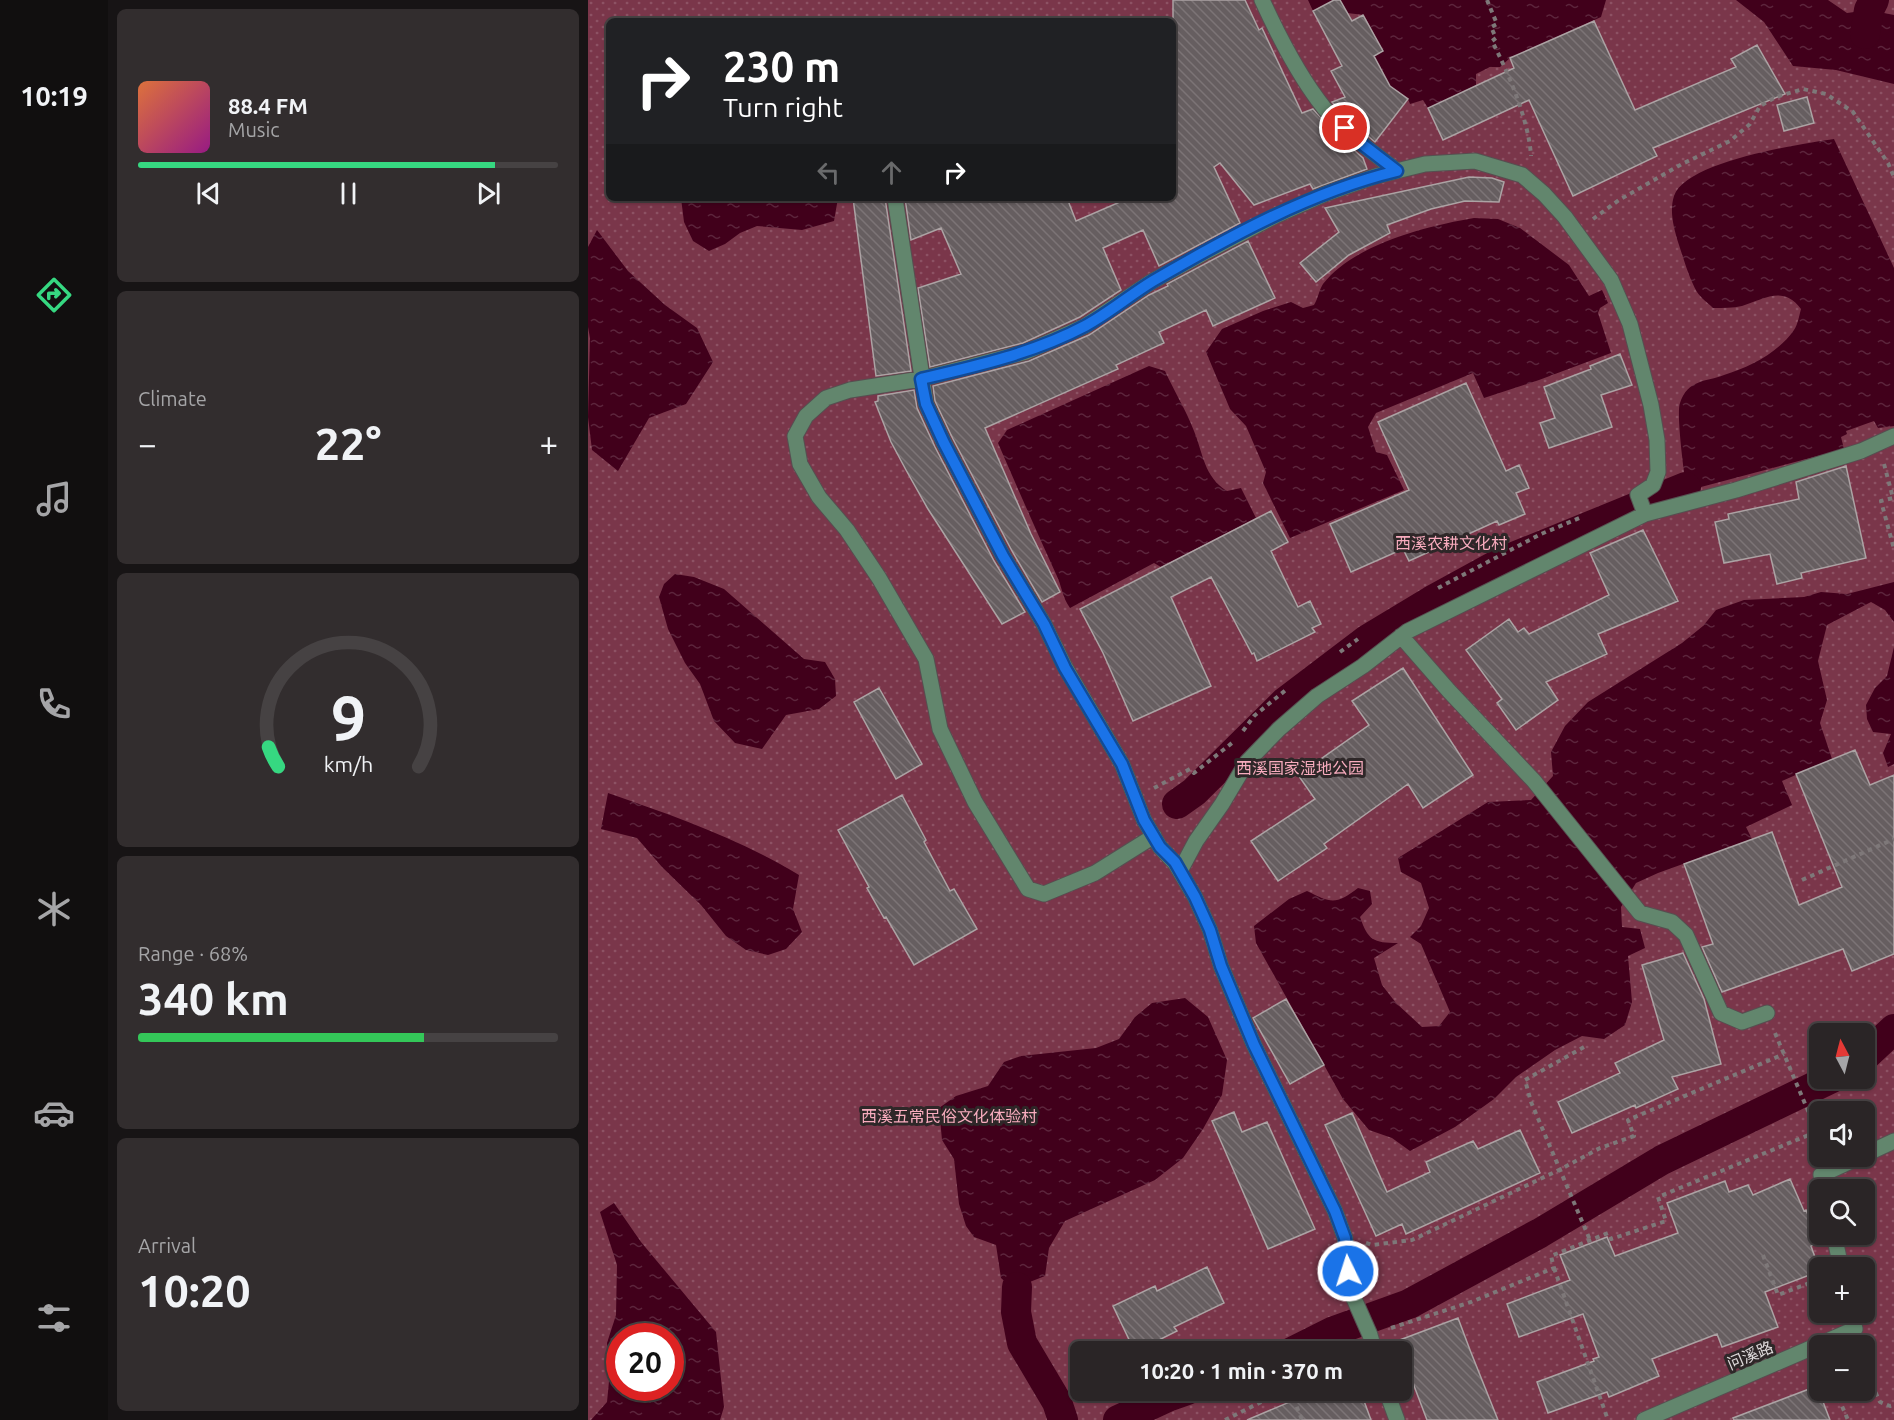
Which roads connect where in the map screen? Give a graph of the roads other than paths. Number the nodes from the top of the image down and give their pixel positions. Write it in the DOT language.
graph roads {
  1 [pos="1262,0"];
  2 [pos="1397,171"];
  3 [pos="895,201"];
  4 [pos="921,379"];
  5 [pos="1894,436"];
  6 [pos="1645,514"];
  7 [pos="1401,636"];
  8 [pos="1154,836"];
  9 [pos="1180,871"];
  10 [pos="1767,1013"];
  11 [pos="1894,1141"];
  12 [pos="1875,1150"];
  13 [pos="1839,1167"];
  14 [pos="1822,1179"];
  15 [pos="1854,1323"];
  16 [pos="1372,1341"];
  17 [pos="1390,1401"];
  18 [pos="1397,1420"];
  19 [pos="1644,1420"];
  1 -- 2 [label="lane"];
  2 -- 4 [label="lane"];
  2 -- 6 [label="lane"];
  3 -- 4 [label="lane"];
  4 -- 8 [label="lane"];
  4 -- 8 [label="lane"];
  5 -- 6 [label="lane"];
  6 -- 7 [label="lane"];
  7 -- 9 [label="lane"];
  7 -- 10 [label="lane"];
  8 -- 9 [label="lane"];
  9 -- 16 [label="lane"];
  11 -- 12 [label="lane"];
  13 -- 14 [label="lane"];
  15 -- 19 [label="lane, 问溪路"];
  17 -- 18 [label="lane"];
}
